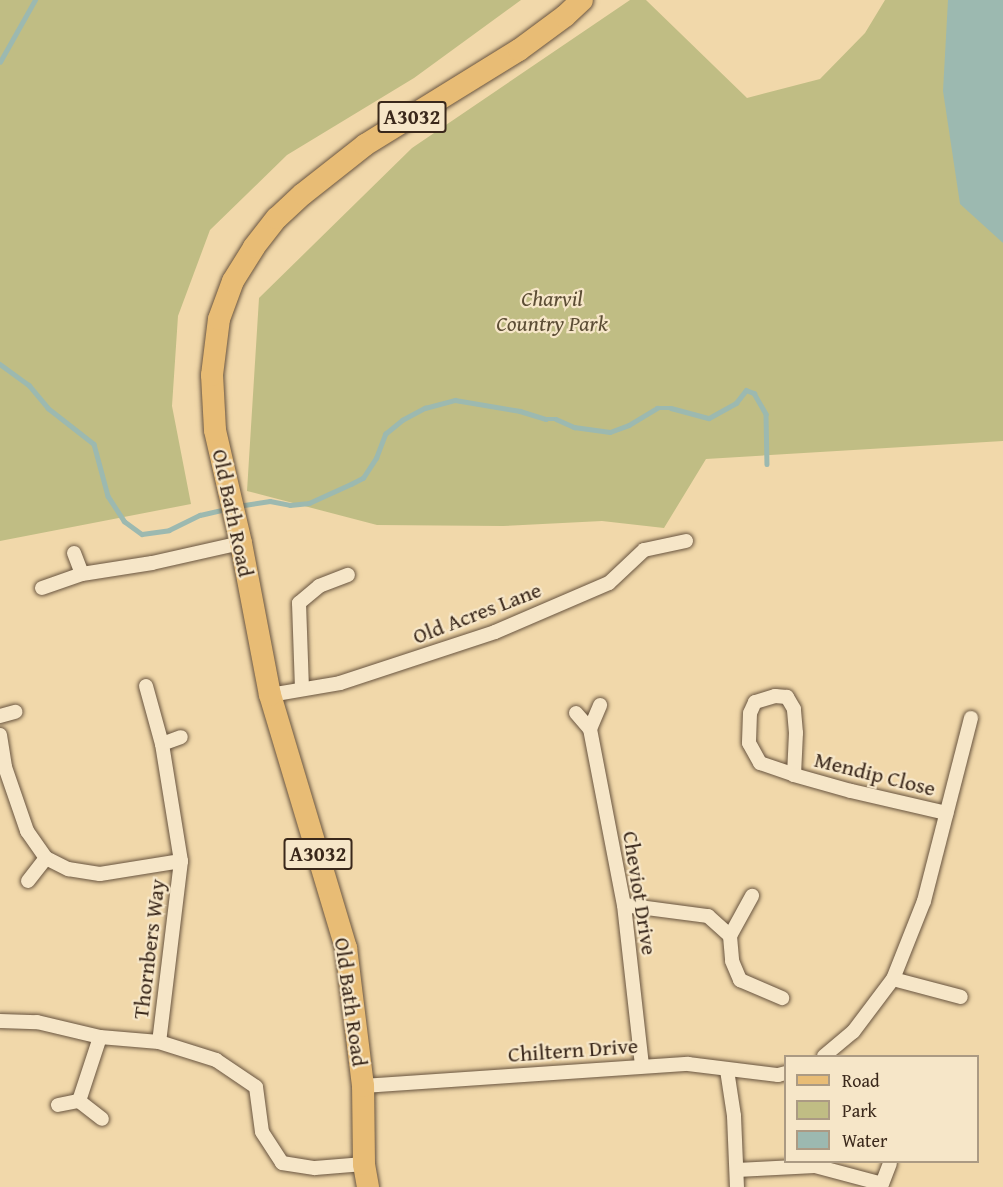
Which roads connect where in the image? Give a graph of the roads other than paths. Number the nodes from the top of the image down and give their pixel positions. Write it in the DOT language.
graph roads {
  1 [pos="582,0"];
  2 [pos="239,534"];
  3 [pos="686,542"];
  4 [pos="74,554"];
  5 [pos="82,574"];
  6 [pos="348,575"];
  7 [pos="42,588"];
  8 [pos="146,686"];
  9 [pos="302,689"];
  10 [pos="270,695"];
  11 [pos="600,705"];
  12 [pos="15,712"];
  13 [pos="576,713"];
  14 [pos="0,716"];
  15 [pos="971,718"];
  16 [pos="590,729"];
  17 [pos="0,735"];
  18 [pos="181,737"];
  19 [pos="162,744"];
  20 [pos="794,775"];
  21 [pos="946,813"];
  22 [pos="46,858"];
  23 [pos="181,861"];
  24 [pos="28,881"];
  25 [pos="752,896"];
  26 [pos="624,904"];
  27 [pos="730,936"];
  28 [pos="893,979"];
  29 [pos="961,997"];
  30 [pos="782,998"];
  31 [pos="0,1021"];
  32 [pos="100,1037"];
  33 [pos="159,1042"];
  34 [pos="825,1055"];
  35 [pos="642,1065"];
  36 [pos="727,1070"];
  37 [pos="784,1073"];
  38 [pos="363,1086"];
  39 [pos="79,1101"];
  40 [pos="58,1105"];
  41 [pos="102,1119"];
  42 [pos="890,1163"];
  43 [pos="364,1164"];
  44 [pos="737,1170"];
  45 [pos="889,1185"];
  46 [pos="368,1187"];
  47 [pos="737,1187"];
  1 -- 2 [label="main road, Old Bath Road / A3032"];
  2 -- 5 [label="street"];
  2 -- 10 [label="main road, Old Bath Road / A3032"];
  3 -- 9 [label="street, Old Acres Lane"];
  4 -- 5 [label="street"];
  5 -- 7 [label="street"];
  6 -- 9 [label="street"];
  8 -- 19 [label="street, Thornbers Way"];
  9 -- 10 [label="street, Old Acres Lane"];
  10 -- 38 [label="main road, Old Bath Road / A3032"];
  11 -- 16 [label="street"];
  12 -- 14 [label="street"];
  13 -- 16 [label="street"];
  15 -- 21 [label="street"];
  16 -- 26 [label="street, Cheviot Drive"];
  17 -- 22 [label="street"];
  18 -- 19 [label="street"];
  19 -- 23 [label="street, Thornbers Way"];
  20 -- 20 [label="street, Mendip Close"];
  20 -- 21 [label="street, Mendip Close"];
  21 -- 28 [label="street"];
  22 -- 23 [label="street, Thornbers Way"];
  22 -- 24 [label="street"];
  23 -- 33 [label="street, Thornbers Way"];
  25 -- 27 [label="street"];
  26 -- 27 [label="street"];
  26 -- 35 [label="street, Cheviot Drive"];
  27 -- 30 [label="street"];
  28 -- 29 [label="street"];
  28 -- 34 [label="street"];
  31 -- 32 [label="street"];
  32 -- 33 [label="street"];
  32 -- 39 [label="street"];
  33 -- 43 [label="street"];
  35 -- 36 [label="street, Chiltern Drive"];
  35 -- 38 [label="street, Chiltern Drive"];
  36 -- 37 [label="street, Chiltern Drive"];
  36 -- 44 [label="street"];
  38 -- 43 [label="main road, Old Bath Road / A3032"];
  39 -- 40 [label="street"];
  39 -- 41 [label="street"];
  42 -- 45 [label="street"];
  43 -- 46 [label="main road, Old Bath Road / A3032"];
  44 -- 45 [label="street"];
  44 -- 47 [label="street"];
}
